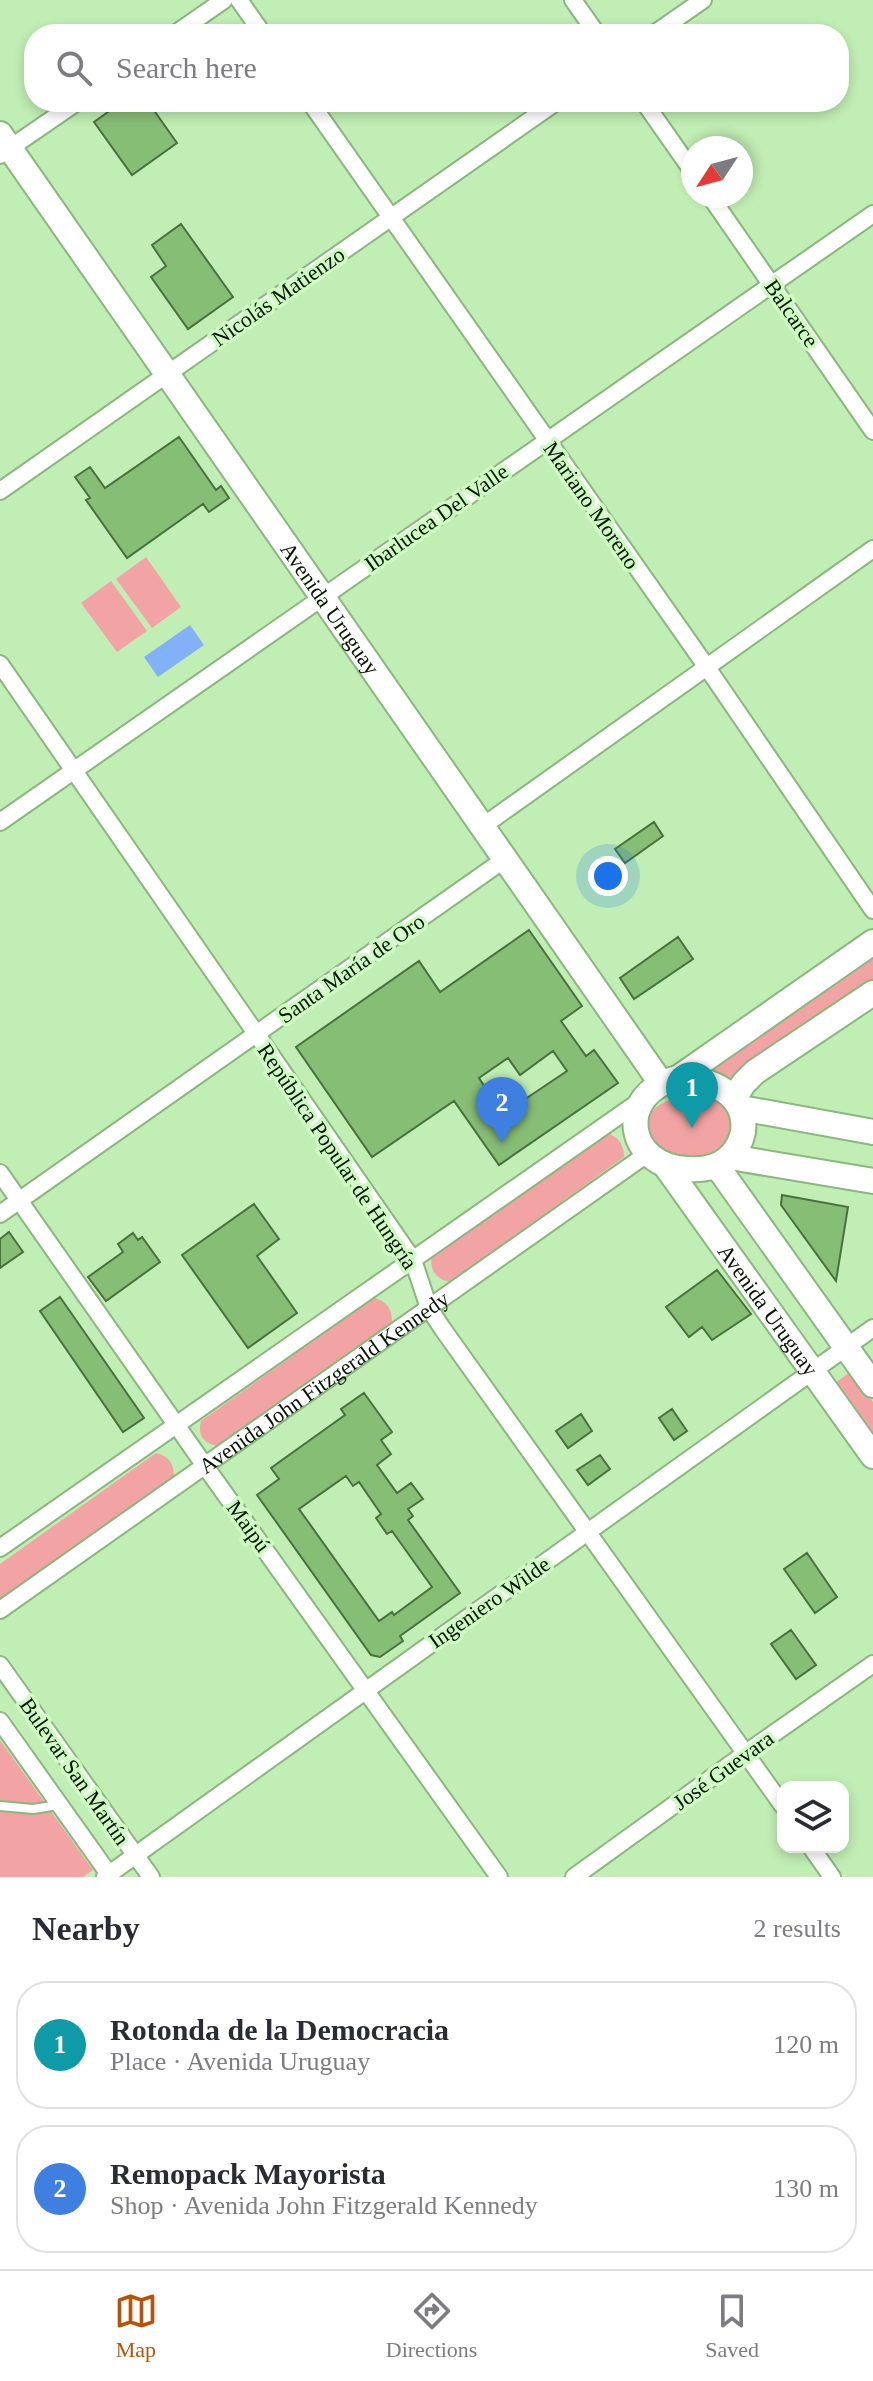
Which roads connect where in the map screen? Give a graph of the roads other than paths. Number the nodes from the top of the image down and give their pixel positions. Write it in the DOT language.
graph roads {
  1 [pos="224,0"];
  2 [pos="239,0"];
  3 [pos="573,0"];
  4 [pos="703,0"];
  5 [pos="189,24"];
  6 [pos="256,24"];
  7 [pos="590,24"];
  8 [pos="668,24"];
  9 [pos="60,112"];
  10 [pos="317,112"];
  11 [pos="541,112"];
  12 [pos="651,112"];
  13 [pos="3,146"];
  14 [pos="681,155"];
  15 [pos="718,208"];
  16 [pos="873,214"];
  17 [pos="389,217"];
  18 [pos="772,285"];
  19 [pos="168,374"];
  20 [pos="873,431"];
  21 [pos="547,441"];
  22 [pos="0,491"];
  23 [pos="873,549"];
  24 [pos="322,596"];
  25 [pos="0,664"];
  26 [pos="706,666"];
  27 [pos="74,770"];
  28 [pos="0,822"];
  29 [pos="483,826"];
  30 [pos="505,859"];
  31 [pos="873,910"];
  32 [pos="873,942"];
  33 [pos="873,993"];
  34 [pos="256,1035"];
  35 [pos="670,1081"];
  36 [pos="642,1100"];
  37 [pos="738,1103"];
  38 [pos="873,1132"];
  39 [pos="656,1160"];
  40 [pos="724,1161"];
  41 [pos="0,1173"];
  42 [pos="873,1181"];
  43 [pos="19,1200"];
  44 [pos="0,1214"];
  45 [pos="413,1260"];
  46 [pos="429,1308"];
  47 [pos="873,1328"];
  48 [pos="847,1347"];
  49 [pos="813,1371"];
  50 [pos="873,1385"];
  51 [pos="177,1425"];
  52 [pos="873,1456"];
  53 [pos="205,1466"];
  54 [pos="587,1533"];
  55 [pos="0,1548"];
  56 [pos="0,1610"];
  57 [pos="873,1664"];
  58 [pos="0,1665"];
  59 [pos="367,1689"];
  60 [pos="0,1721"];
  61 [pos="746,1753"];
  62 [pos="777,1797"];
  63 [pos="59,1805"];
  64 [pos="0,1806"];
  65 [pos="815,1853"];
  66 [pos="135,1855"];
  67 [pos="108,1876"];
  68 [pos="151,1877"];
  69 [pos="499,1877"];
  70 [pos="574,1877"];
  71 [pos="832,1877"];
  1 -- 5 [label="street"];
  2 -- 6 [label="street"];
  3 -- 7 [label="street"];
  4 -- 8 [label="street"];
  9 -- 13 [label="street"];
  10 -- 17 [label="street, Mariano Moreno"];
  11 -- 17 [label="street, Nicolás Matienzo"];
  12 -- 14 [label="street"];
  13 -- 19 [label="street, Avenida Uruguay"];
  15 -- 18 [label="street, Balcarce"];
  16 -- 18 [label="street, Ibarlucea Del Valle"];
  17 -- 19 [label="street, Nicolás Matienzo"];
  17 -- 21 [label="street, Mariano Moreno"];
  18 -- 20 [label="street, Balcarce"];
  18 -- 21 [label="street, Ibarlucea Del Valle"];
  19 -- 22 [label="street, Nicolás Matienzo"];
  19 -- 24 [label="street, Avenida Uruguay"];
  21 -- 24 [label="street, Ibarlucea Del Valle"];
  21 -- 26 [label="street, Mariano Moreno"];
  23 -- 26 [label="street"];
  24 -- 27 [label="street, Ibarlucea Del Valle"];
  24 -- 29 [label="street, Avenida Uruguay"];
  25 -- 27 [label="street, República Popular de Hungría"];
  26 -- 29 [label="street"];
  26 -- 31 [label="street, Mariano Moreno"];
  27 -- 28 [label="street, Ibarlucea Del Valle"];
  27 -- 34 [label="street, República Popular de Hungría"];
  29 -- 30 [label="street, Avenida Uruguay"];
  30 -- 34 [label="street, Santa María de Oro"];
  30 -- 35 [label="street, Avenida Uruguay"];
  32 -- 35 [label="street"];
  33 -- 37 [label="street"];
  34 -- 43 [label="street, Santa María de Oro"];
  34 -- 45 [label="street, República Popular de Hungría"];
  35 -- 36 [label="street"];
  35 -- 37 [label="street"];
  36 -- 39 [label="street"];
  36 -- 45 [label="street"];
  37 -- 38 [label="street"];
  37 -- 40 [label="street"];
  39 -- 40 [label="street"];
  39 -- 46 [label="street, Avenida John Fitzgerald Kennedy"];
  39 -- 49 [label="street, Avenida Uruguay"];
  40 -- 42 [label="street"];
  40 -- 48 [label="street, Avenida Uruguay"];
  41 -- 43 [label="street, Maipú"];
  43 -- 44 [label="street, Santa María de Oro"];
  43 -- 51 [label="street, Maipú"];
  45 -- 46 [label="street, República Popular de Hungría"];
  45 -- 51 [label="street"];
  46 -- 53 [label="street, Avenida John Fitzgerald Kennedy"];
  46 -- 54 [label="street, República Popular de Hungría"];
  47 -- 48 [label="street, Ingeniero Wilde"];
  48 -- 49 [label="street, Ingeniero Wilde"];
  48 -- 50 [label="street, Avenida Uruguay"];
  49 -- 52 [label="street, Avenida Uruguay"];
  49 -- 54 [label="street, Ingeniero Wilde"];
  51 -- 53 [label="street, Maipú"];
  51 -- 55 [label="street"];
  53 -- 56 [label="street, Avenida John Fitzgerald Kennedy"];
  53 -- 59 [label="street, Maipú"];
  54 -- 59 [label="street, Ingeniero Wilde"];
  54 -- 61 [label="street, República Popular de Hungría"];
  57 -- 61 [label="street, José Guevara"];
  58 -- 66 [label="street, Bulevar San Martín"];
  59 -- 66 [label="street, Ingeniero Wilde"];
  59 -- 69 [label="street, Maipú"];
  60 -- 63 [label="street, Bulevar San Martín"];
  61 -- 62 [label="street, República Popular de Hungría"];
  61 -- 70 [label="street, José Guevara"];
  63 -- 64 [label="lane"];
  63 -- 67 [label="street, Bulevar San Martín"];
  65 -- 71 [label="street"];
  66 -- 67 [label="street, Ingeniero Wilde"];
  66 -- 68 [label="street, Bulevar San Martín"];
}
